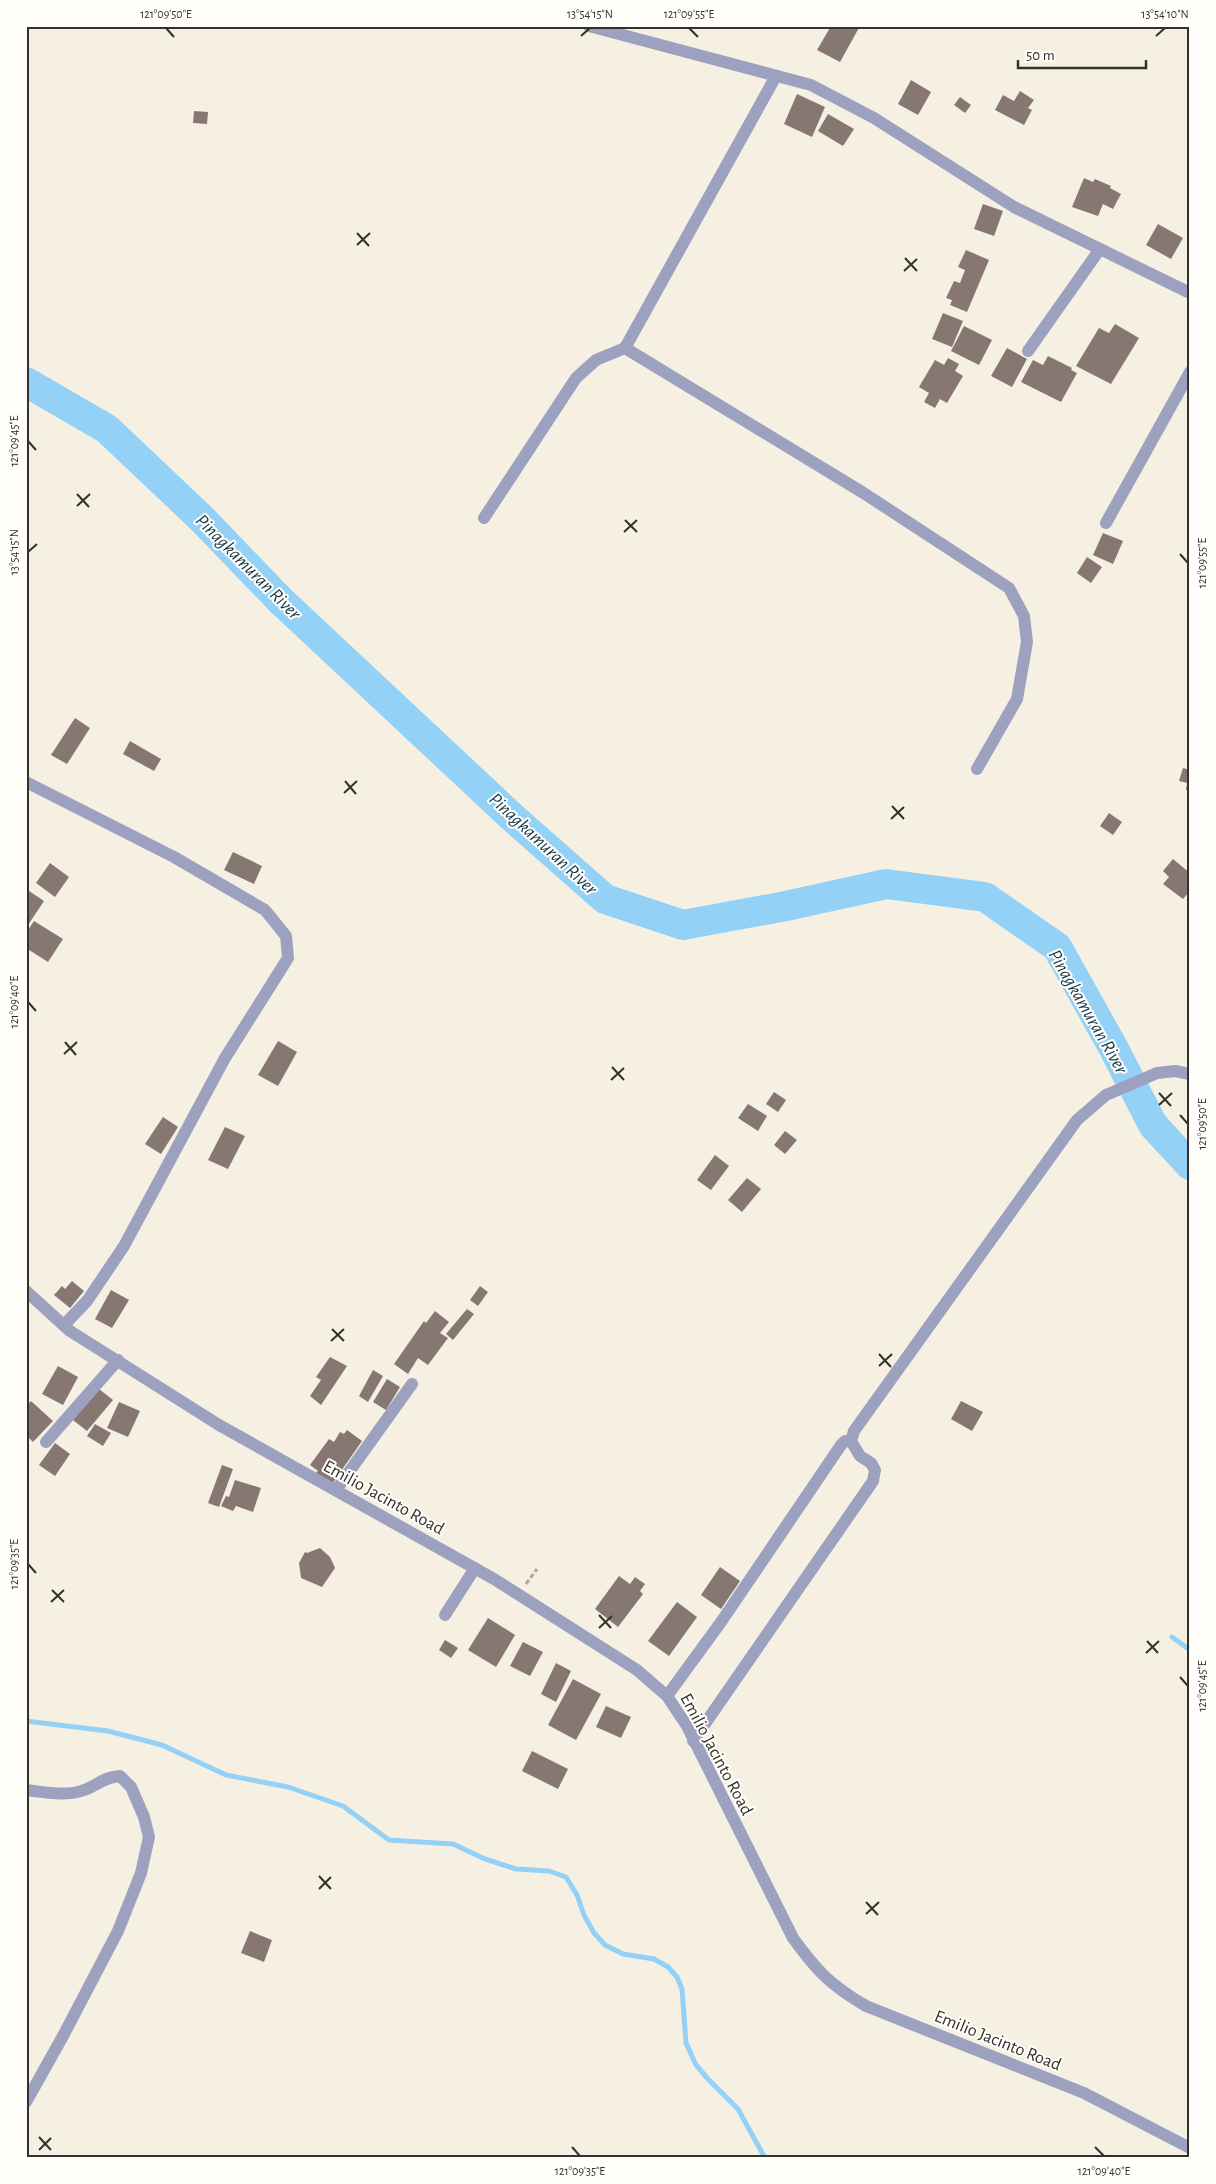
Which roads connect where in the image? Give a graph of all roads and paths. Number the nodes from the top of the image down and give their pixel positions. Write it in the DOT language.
graph roads {
  1 [pos="589,26"];
  2 [pos="776,76"];
  3 [pos="1100,249"];
  4 [pos="1190,292"];
  5 [pos="625,348"];
  6 [pos="1028,351"];
  7 [pos="1190,372"];
  8 [pos="484,518"];
  9 [pos="1106,523"];
  10 [pos="977,769"];
  11 [pos="26,782"];
  12 [pos="1190,1074"];
  13 [pos="26,1291"];
  14 [pos="64,1325"];
  15 [pos="118,1360"];
  16 [pos="412,1384"];
  17 [pos="850,1441"];
  18 [pos="46,1442"];
  19 [pos="336,1490"];
  20 [pos="475,1568"];
  21 [pos="446,1615"];
  22 [pos="668,1696"];
  23 [pos="694,1741"];
  24 [pos="26,1790"];
  25 [pos="26,2102"];
  26 [pos="1190,2148"];
  1 -- 2 [label="street"];
  2 -- 3 [label="street"];
  2 -- 5 [label="street"];
  3 -- 4 [label="street"];
  3 -- 6 [label="street"];
  5 -- 8 [label="street"];
  5 -- 10 [label="street"];
  7 -- 9 [label="street"];
  11 -- 14 [label="street"];
  12 -- 17 [label="street"];
  13 -- 14 [label="street, Emilio Jacinto Road"];
  14 -- 15 [label="street, Emilio Jacinto Road"];
  15 -- 18 [label="street"];
  15 -- 19 [label="street, Emilio Jacinto Road"];
  16 -- 19 [label="street"];
  17 -- 22 [label="street"];
  17 -- 23 [label="street"];
  19 -- 20 [label="street, Emilio Jacinto Road"];
  20 -- 21 [label="street"];
  20 -- 22 [label="street, Emilio Jacinto Road"];
  22 -- 23 [label="street, Emilio Jacinto Road"];
  23 -- 26 [label="street, Emilio Jacinto Road"];
  24 -- 25 [label="street"];
}
